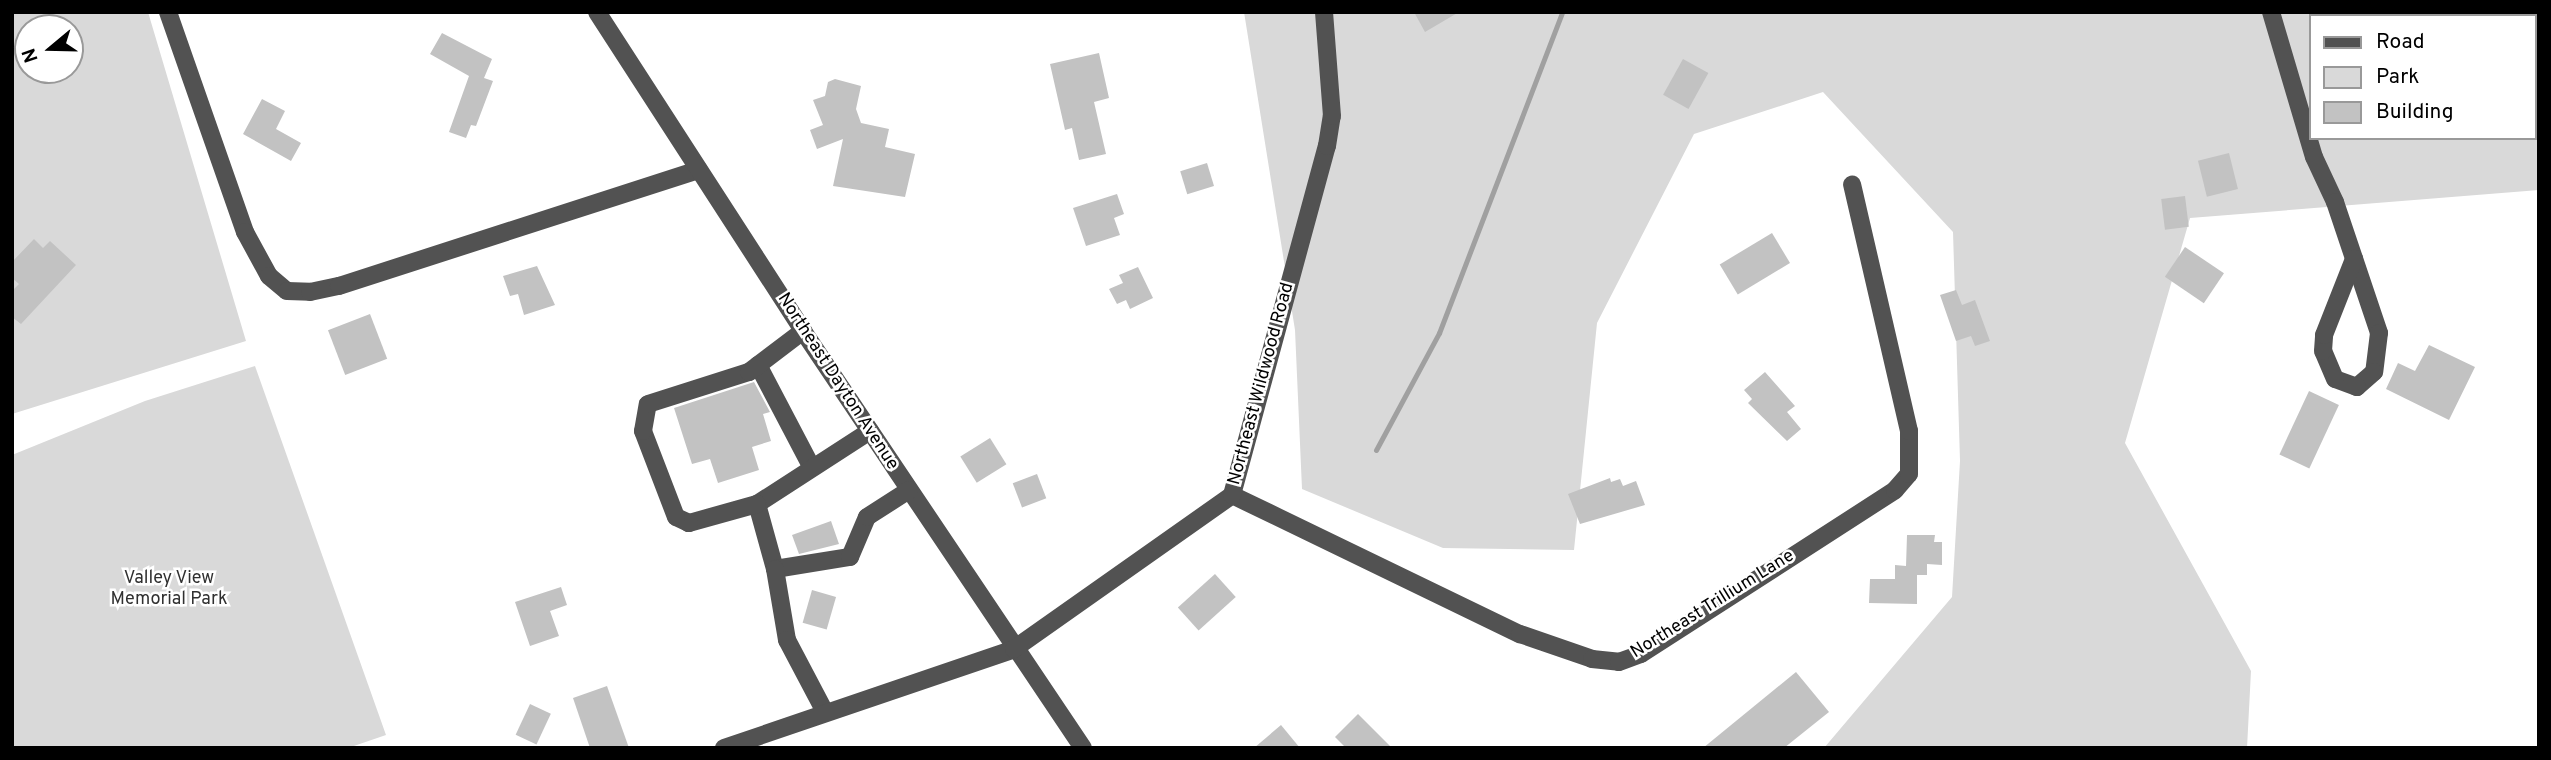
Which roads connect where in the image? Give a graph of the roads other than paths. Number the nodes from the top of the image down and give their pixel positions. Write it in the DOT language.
graph roads {
  1 [pos="168,12"];
  2 [pos="597,12"];
  3 [pos="1324,12"];
  4 [pos="2271,12"];
  5 [pos="699,170"];
  6 [pos="1852,184"];
  7 [pos="2354,259"];
  8 [pos="803,331"];
  9 [pos="758,365"];
  10 [pos="870,431"];
  11 [pos="812,468"];
  12 [pos="909,491"];
  13 [pos="1232,495"];
  14 [pos="757,504"];
  15 [pos="775,569"];
  16 [pos="1014,649"];
  17 [pos="825,712"];
  18 [pos="724,748"];
  19 [pos="1083,748"];
  1 -- 5 [label="street"];
  2 -- 5 [label="street, Northeast Dayton Avenue"];
  3 -- 13 [label="street, Northeast Wildwood Road"];
  4 -- 7 [label="street"];
  5 -- 8 [label="street, Northeast Dayton Avenue"];
  6 -- 13 [label="street, Northeast Trillium Lane"];
  7 -- 7 [label="street"];
  8 -- 9 [label="street"];
  8 -- 10 [label="street, Northeast Dayton Avenue"];
  9 -- 11 [label="street"];
  9 -- 14 [label="street"];
  10 -- 11 [label="street"];
  10 -- 12 [label="street, Northeast Dayton Avenue"];
  11 -- 14 [label="street"];
  12 -- 15 [label="street"];
  12 -- 16 [label="street, Northeast Dayton Avenue"];
  13 -- 16 [label="street, Northeast Wildwood Road"];
  14 -- 15 [label="street"];
  15 -- 17 [label="street"];
  16 -- 17 [label="street, Northeast Wildwood Road"];
  16 -- 19 [label="street, Northeast Dayton Avenue"];
  17 -- 18 [label="street, Northeast Wildwood Road"];
}
